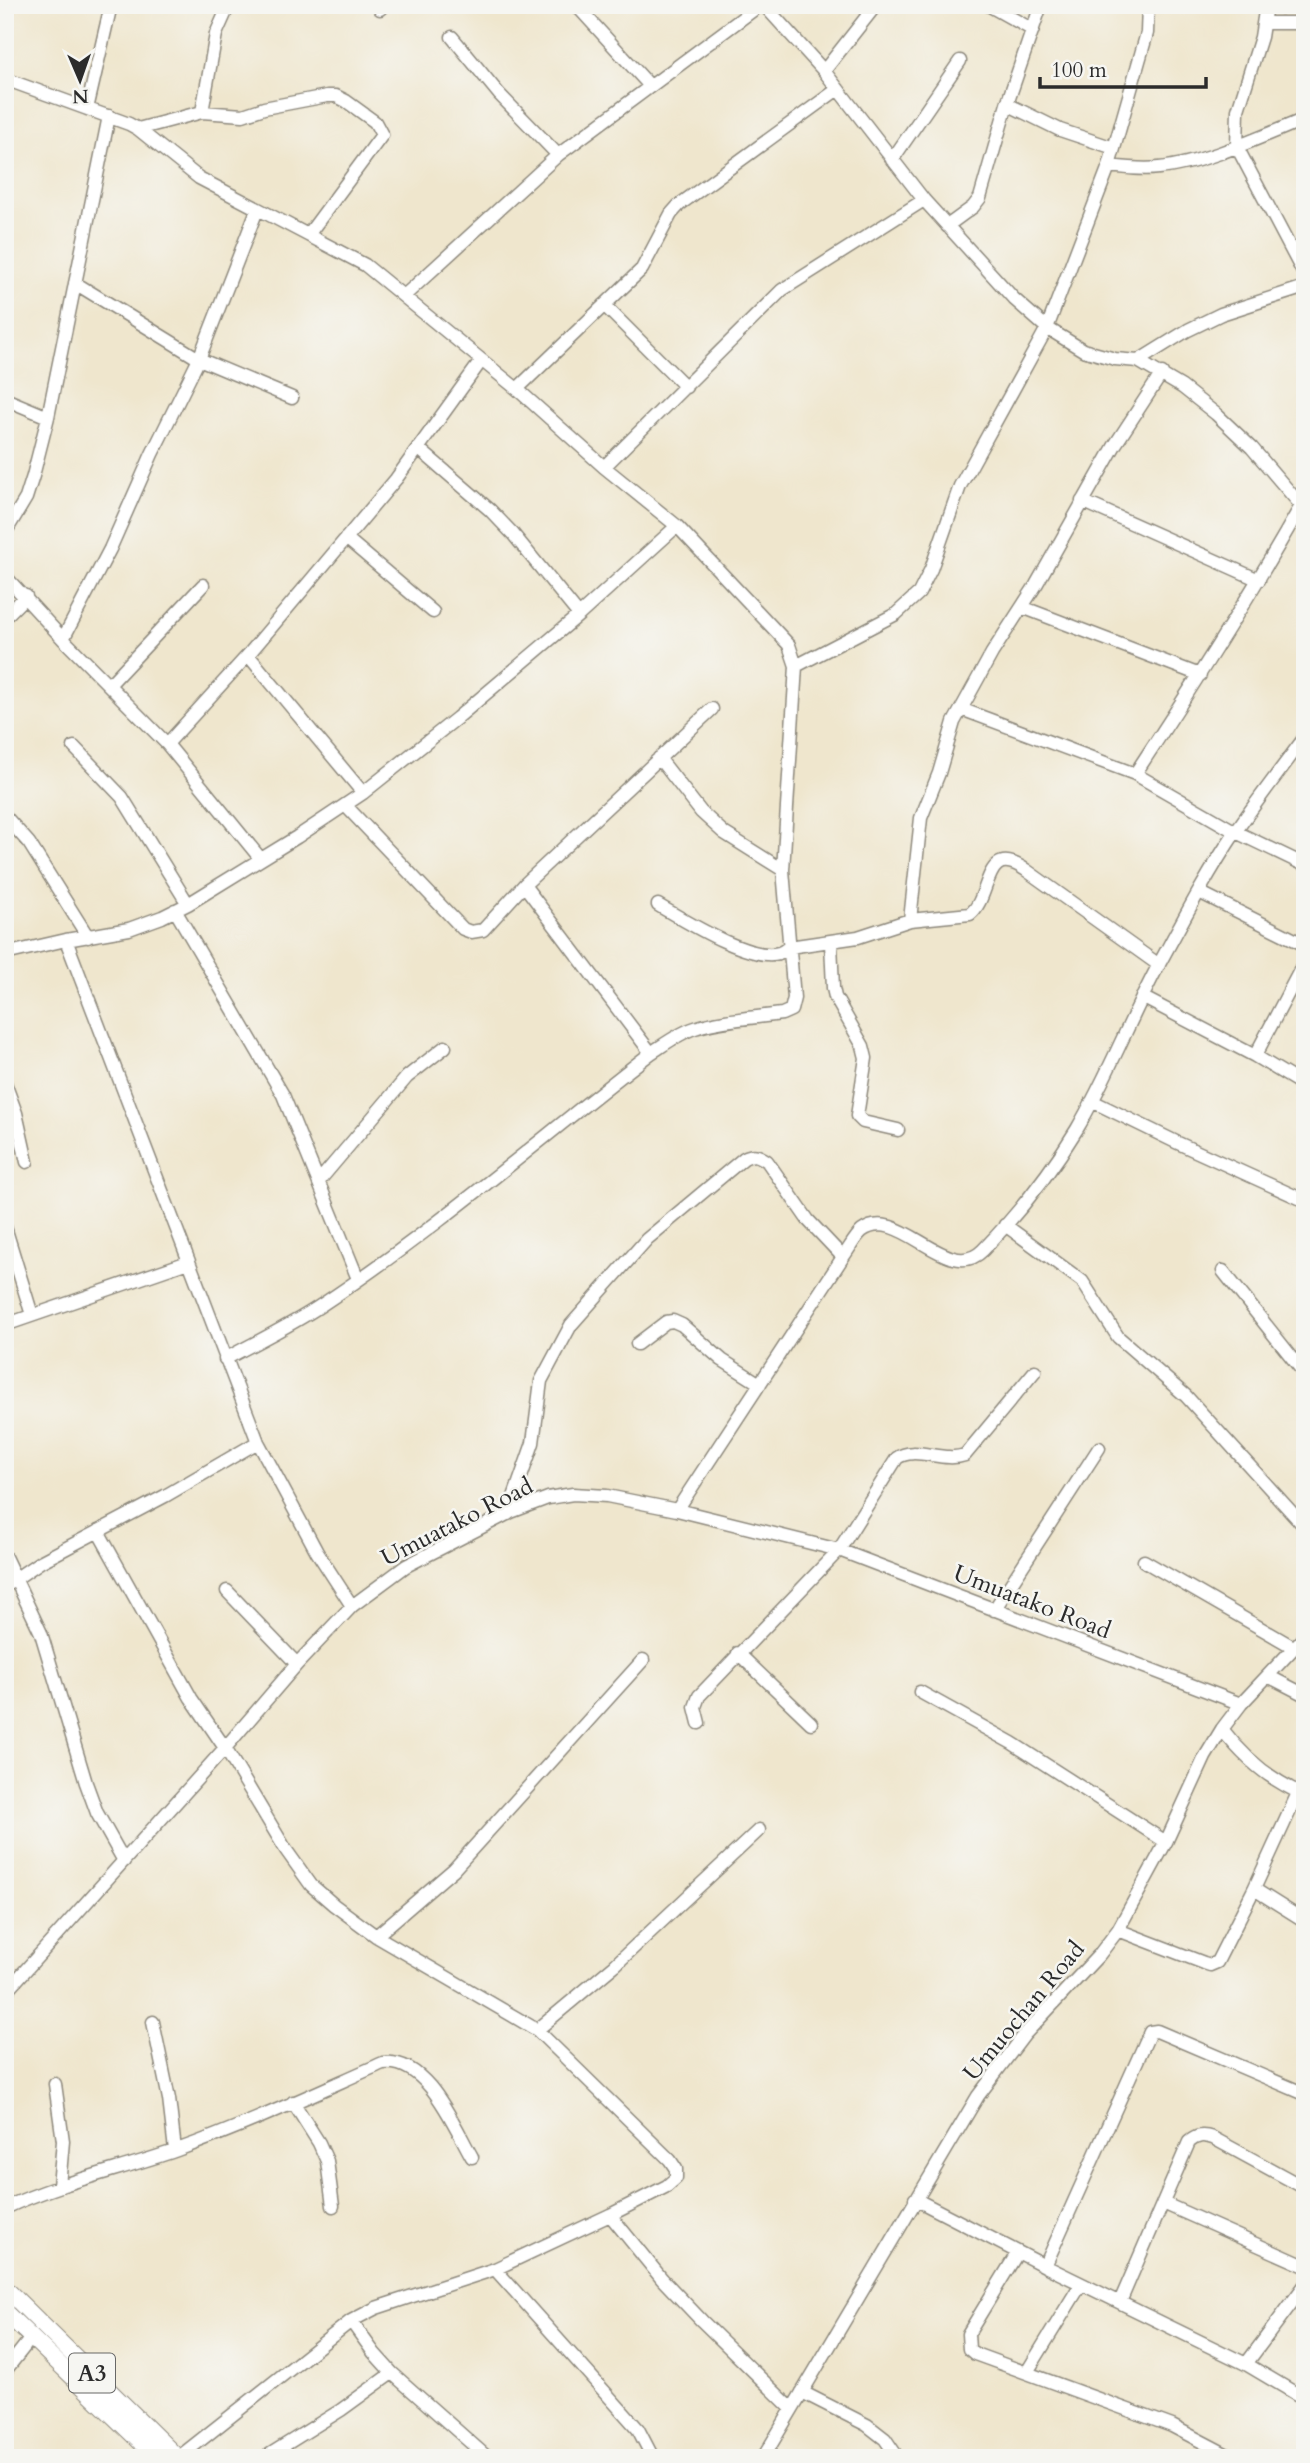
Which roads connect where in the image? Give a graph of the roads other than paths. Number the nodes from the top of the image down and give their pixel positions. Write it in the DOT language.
graph roads {
  1 [pos="111,5"];
  2 [pos="229,5"];
  3 [pos="576,5"];
  4 [pos="762,5"];
  5 [pos="876,5"];
  6 [pos="988,5"];
  7 [pos="1041,5"];
  8 [pos="1148,5"];
  9 [pos="1266,5"];
  10 [pos="1264,23"];
  11 [pos="1305,23"];
  12 [pos="1033,30"];
  13 [pos="452,37"];
  14 [pos="960,61"];
  15 [pos="824,71"];
  16 [pos="5,79"];
  17 [pos="650,86"];
  18 [pos="838,89"];
  19 [pos="1007,104"];
  20 [pos="88,109"];
  21 [pos="202,112"];
  22 [pos="109,116"];
  23 [pos="1305,119"];
  24 [pos="138,129"];
  25 [pos="1237,146"];
  26 [pos="1114,148"];
  27 [pos="558,155"];
  28 [pos="892,160"];
  29 [pos="1109,166"];
  30 [pos="924,200"];
  31 [pos="257,210"];
  32 [pos="947,226"];
  33 [pos="308,235"];
  34 [pos="1305,276"];
  35 [pos="75,283"];
  36 [pos="1305,287"];
  37 [pos="404,296"];
  38 [pos="604,305"];
  39 [pos="1047,328"];
  40 [pos="199,359"];
  41 [pos="481,361"];
  42 [pos="1138,361"];
  43 [pos="1162,373"];
  44 [pos="686,387"];
  45 [pos="517,389"];
  46 [pos="292,398"];
  47 [pos="5,399"];
  48 [pos="48,417"];
  49 [pos="418,448"];
  50 [pos="604,467"];
  51 [pos="1082,501"];
  52 [pos="1303,508"];
  53 [pos="677,526"];
  54 [pos="5,533"];
  55 [pos="346,538"];
  56 [pos="5,576"];
  57 [pos="1259,580"];
  58 [pos="203,585"];
  59 [pos="26,596"];
  60 [pos="1023,607"];
  61 [pos="433,612"];
  62 [pos="579,615"];
  63 [pos="5,617"];
  64 [pos="64,639"];
  65 [pos="248,655"];
  66 [pos="796,666"];
  67 [pos="1200,675"];
  68 [pos="109,685"];
  69 [pos="712,709"];
  70 [pos="961,709"];
  71 [pos="1305,737"];
  72 [pos="167,744"];
  73 [pos="74,747"];
  74 [pos="659,758"];
  75 [pos="1135,774"];
  76 [pos="363,793"];
  77 [pos="345,805"];
  78 [pos="5,816"];
  79 [pos="1236,832"];
  80 [pos="260,858"];
  81 [pos="1305,865"];
  82 [pos="783,870"];
  83 [pos="524,885"];
  84 [pos="1199,892"];
  85 [pos="188,904"];
  86 [pos="659,905"];
  87 [pos="175,910"];
  88 [pos="911,920"];
  89 [pos="88,937"];
  90 [pos="66,940"];
  91 [pos="831,943"];
  92 [pos="1305,945"];
  93 [pos="789,947"];
  94 [pos="5,954"];
  95 [pos="1305,961"];
  96 [pos="1159,965"];
  97 [pos="1142,997"];
  98 [pos="446,1047"];
  99 [pos="652,1053"];
  100 [pos="1255,1056"];
  101 [pos="5,1083"];
  102 [pos="1305,1086"];
  103 [pos="1092,1101"];
  104 [pos="898,1130"];
  105 [pos="27,1162"];
  106 [pos="319,1181"];
  107 [pos="1305,1198"];
  108 [pos="1005,1225"];
  109 [pos="5,1227"];
  110 [pos="843,1257"];
  111 [pos="188,1262"];
  112 [pos="1223,1271"];
  113 [pos="358,1279"];
  114 [pos="32,1315"];
  115 [pos="5,1325"];
  116 [pos="637,1345"];
  117 [pos="225,1359"];
  118 [pos="1035,1371"];
  119 [pos="1305,1374"];
  120 [pos="760,1384"];
  121 [pos="258,1442"];
  122 [pos="1099,1448"];
  123 [pos="677,1510"];
  124 [pos="508,1514"];
  125 [pos="1305,1527"];
  126 [pos="98,1531"];
  127 [pos="839,1550"];
  128 [pos="5,1557"];
  129 [pos="1144,1561"];
  130 [pos="10,1582"];
  131 [pos="228,1591"];
  132 [pos="352,1606"];
  133 [pos="994,1610"];
  134 [pos="1305,1636"];
  135 [pos="1294,1647"];
  136 [pos="738,1654"];
  137 [pos="643,1660"];
  138 [pos="298,1664"];
  139 [pos="1268,1676"];
  140 [pos="920,1692"];
  141 [pos="1305,1695"];
  142 [pos="1241,1704"];
  143 [pos="699,1723"];
  144 [pos="811,1723"];
  145 [pos="1222,1729"];
  146 [pos="225,1748"];
  147 [pos="1302,1794"];
  148 [pos="759,1830"];
  149 [pos="1166,1842"];
  150 [pos="124,1861"];
  151 [pos="1254,1889"];
  152 [pos="1305,1922"];
  153 [pos="1118,1930"];
  154 [pos="376,1936"];
  155 [pos="5,1993"];
  156 [pos="153,2022"];
  157 [pos="537,2030"];
  158 [pos="55,2084"];
  159 [pos="1305,2094"];
  160 [pos="293,2102"];
  161 [pos="175,2150"];
  162 [pos="472,2158"];
  163 [pos="59,2186"];
  164 [pos="1305,2188"];
  165 [pos="915,2199"];
  166 [pos="1163,2203"];
  167 [pos="333,2206"];
  168 [pos="5,2208"];
  169 [pos="610,2215"];
  170 [pos="1018,2252"];
  171 [pos="1045,2266"];
  172 [pos="1305,2266"];
  173 [pos="495,2269"];
  174 [pos="1081,2284"];
  175 [pos="1305,2285"];
  176 [pos="5,2288"];
  177 [pos="1120,2302"];
  178 [pos="5,2312"];
  179 [pos="351,2321"];
  180 [pos="32,2337"];
  181 [pos="1246,2364"];
  182 [pos="5,2371"];
  183 [pos="1027,2372"];
  184 [pos="393,2373"];
  185 [pos="802,2392"];
  186 [pos="1305,2399"];
  187 [pos="792,2409"];
  188 [pos="157,2458"];
  189 [pos="178,2458"];
  190 [pos="264,2458"];
  191 [pos="488,2458"];
  192 [pos="653,2458"];
  193 [pos="762,2458"];
  194 [pos="898,2458"];
  195 [pos="1233,2458"];
  1 -- 20 [label="street"];
  2 -- 21 [label="street"];
  3 -- 17 [label="street"];
  4 -- 15 [label="street"];
  4 -- 17 [label="street"];
  5 -- 15 [label="street"];
  6 -- 12 [label="street"];
  7 -- 12 [label="street"];
  8 -- 26 [label="street"];
  9 -- 10 [label="street"];
  10 -- 11 [label="street"];
  10 -- 25 [label="street"];
  12 -- 19 [label="street"];
  13 -- 27 [label="street"];
  14 -- 28 [label="street"];
  15 -- 18 [label="street"];
  16 -- 20 [label="street"];
  17 -- 27 [label="street"];
  18 -- 28 [label="street"];
  18 -- 38 [label="street"];
  19 -- 26 [label="street"];
  19 -- 32 [label="street"];
  20 -- 22 [label="street"];
  21 -- 24 [label="street"];
  21 -- 33 [label="street"];
  22 -- 24 [label="street"];
  22 -- 35 [label="street"];
  23 -- 25 [label="street"];
  24 -- 31 [label="street"];
  25 -- 29 [label="street"];
  25 -- 34 [label="street"];
  26 -- 29 [label="street"];
  27 -- 37 [label="street"];
  28 -- 30 [label="street"];
  29 -- 39 [label="street"];
  30 -- 32 [label="street"];
  30 -- 44 [label="street"];
  31 -- 33 [label="street"];
  31 -- 40 [label="street"];
  32 -- 39 [label="street"];
  33 -- 37 [label="street"];
  35 -- 40 [label="street"];
  35 -- 48 [label="street"];
  36 -- 42 [label="street"];
  37 -- 41 [label="street"];
  38 -- 44 [label="street"];
  38 -- 45 [label="street"];
  39 -- 42 [label="street"];
  39 -- 66 [label="street"];
  40 -- 46 [label="street"];
  40 -- 64 [label="street"];
  41 -- 45 [label="street"];
  41 -- 49 [label="street"];
  42 -- 43 [label="street"];
  43 -- 51 [label="street"];
  43 -- 52 [label="street"];
  44 -- 50 [label="street"];
  45 -- 50 [label="street"];
  47 -- 48 [label="street"];
  48 -- 54 [label="street"];
  49 -- 55 [label="street"];
  49 -- 62 [label="street"];
  50 -- 53 [label="street"];
  51 -- 57 [label="street"];
  51 -- 60 [label="street"];
  52 -- 57 [label="street"];
  53 -- 62 [label="street"];
  53 -- 66 [label="street"];
  55 -- 61 [label="street"];
  55 -- 65 [label="street"];
  56 -- 59 [label="street"];
  57 -- 67 [label="street"];
  58 -- 68 [label="street"];
  59 -- 63 [label="street"];
  59 -- 64 [label="street"];
  60 -- 67 [label="street"];
  60 -- 70 [label="street"];
  62 -- 76 [label="street"];
  64 -- 68 [label="street"];
  65 -- 72 [label="street"];
  65 -- 76 [label="street"];
  66 -- 82 [label="street"];
  67 -- 75 [label="street"];
  68 -- 72 [label="street"];
  69 -- 74 [label="street"];
  70 -- 75 [label="street"];
  70 -- 88 [label="street"];
  71 -- 79 [label="street"];
  72 -- 80 [label="street"];
  73 -- 85 [label="street"];
  74 -- 82 [label="street"];
  74 -- 83 [label="street"];
  75 -- 79 [label="street"];
  76 -- 77 [label="street"];
  77 -- 80 [label="street"];
  77 -- 83 [label="street"];
  78 -- 89 [label="street"];
  79 -- 81 [label="street"];
  79 -- 84 [label="street"];
  80 -- 85 [label="street"];
  82 -- 93 [label="street"];
  83 -- 99 [label="street"];
  84 -- 92 [label="street"];
  84 -- 96 [label="street"];
  85 -- 87 [label="street"];
  86 -- 93 [label="street"];
  87 -- 89 [label="street"];
  87 -- 106 [label="street"];
  88 -- 91 [label="street"];
  88 -- 96 [label="street"];
  89 -- 90 [label="street"];
  90 -- 94 [label="street"];
  90 -- 111 [label="street"];
  91 -- 93 [label="street"];
  91 -- 104 [label="street"];
  93 -- 99 [label="street"];
  95 -- 100 [label="street"];
  96 -- 97 [label="street"];
  97 -- 100 [label="street"];
  97 -- 103 [label="street"];
  98 -- 106 [label="street"];
  99 -- 113 [label="street"];
  100 -- 102 [label="street"];
  101 -- 105 [label="street"];
  103 -- 107 [label="street"];
  103 -- 108 [label="street"];
  106 -- 113 [label="street"];
  108 -- 110 [label="street"];
  108 -- 125 [label="street"];
  109 -- 114 [label="street"];
  110 -- 120 [label="street"];
  110 -- 124 [label="street"];
  111 -- 114 [label="street"];
  111 -- 117 [label="street"];
  112 -- 119 [label="street"];
  113 -- 117 [label="street"];
  114 -- 115 [label="street"];
  116 -- 120 [label="street"];
  117 -- 121 [label="street"];
  118 -- 127 [label="street"];
  120 -- 123 [label="street"];
  121 -- 126 [label="street"];
  121 -- 132 [label="street"];
  122 -- 133 [label="street"];
  123 -- 124 [label="street, Umuatako Road"];
  123 -- 127 [label="street, Umuatako Road"];
  124 -- 132 [label="street, Umuatako Road"];
  126 -- 130 [label="street"];
  126 -- 146 [label="street"];
  127 -- 133 [label="street, Umuatako Road"];
  127 -- 136 [label="street"];
  128 -- 130 [label="street"];
  129 -- 135 [label="street"];
  130 -- 150 [label="street"];
  131 -- 138 [label="street"];
  132 -- 138 [label="street, Umuatako Road"];
  133 -- 142 [label="street, Umuatako Road"];
  134 -- 135 [label="street, Umuochan Road"];
  135 -- 139 [label="street, Umuochan Road"];
  136 -- 143 [label="street"];
  136 -- 144 [label="street"];
  137 -- 154 [label="street"];
  138 -- 146 [label="street, Umuatako Road"];
  139 -- 141 [label="street"];
  139 -- 142 [label="street, Umuochan Road"];
  140 -- 149 [label="street"];
  142 -- 145 [label="street, Umuochan Road"];
  145 -- 147 [label="street"];
  145 -- 149 [label="street, Umuochan Road"];
  146 -- 150 [label="street, Umuatako Road"];
  146 -- 154 [label="street"];
  147 -- 151 [label="street"];
  148 -- 157 [label="street"];
  149 -- 153 [label="street, Umuochan Road"];
  150 -- 155 [label="street, Umuatako Road"];
  151 -- 152 [label="street"];
  151 -- 153 [label="street"];
  153 -- 165 [label="street, Umuochan Road"];
  154 -- 157 [label="street"];
  156 -- 161 [label="street"];
  157 -- 169 [label="street"];
  158 -- 163 [label="street"];
  159 -- 171 [label="street"];
  160 -- 161 [label="street"];
  160 -- 162 [label="street"];
  160 -- 167 [label="street"];
  161 -- 163 [label="street"];
  163 -- 168 [label="street"];
  164 -- 166 [label="street"];
  165 -- 170 [label="street"];
  165 -- 185 [label="street, Umuochan Road"];
  166 -- 172 [label="street"];
  166 -- 177 [label="street"];
  169 -- 173 [label="street"];
  169 -- 187 [label="street"];
  170 -- 171 [label="street"];
  170 -- 183 [label="street"];
  171 -- 174 [label="street"];
  173 -- 179 [label="street"];
  173 -- 192 [label="street"];
  174 -- 177 [label="street"];
  174 -- 183 [label="street"];
  175 -- 181 [label="street"];
  176 -- 189 [label="main road, A3"];
  177 -- 181 [label="street"];
  178 -- 180 [label="main road, A3"];
  179 -- 184 [label="street"];
  179 -- 189 [label="street"];
  180 -- 182 [label="street"];
  180 -- 188 [label="main road, A3"];
  181 -- 186 [label="street"];
  183 -- 195 [label="street"];
  184 -- 190 [label="street"];
  184 -- 191 [label="street"];
  185 -- 187 [label="street, Umuochan Road"];
  185 -- 194 [label="street"];
  187 -- 193 [label="street, Umuochan Road"];
}
